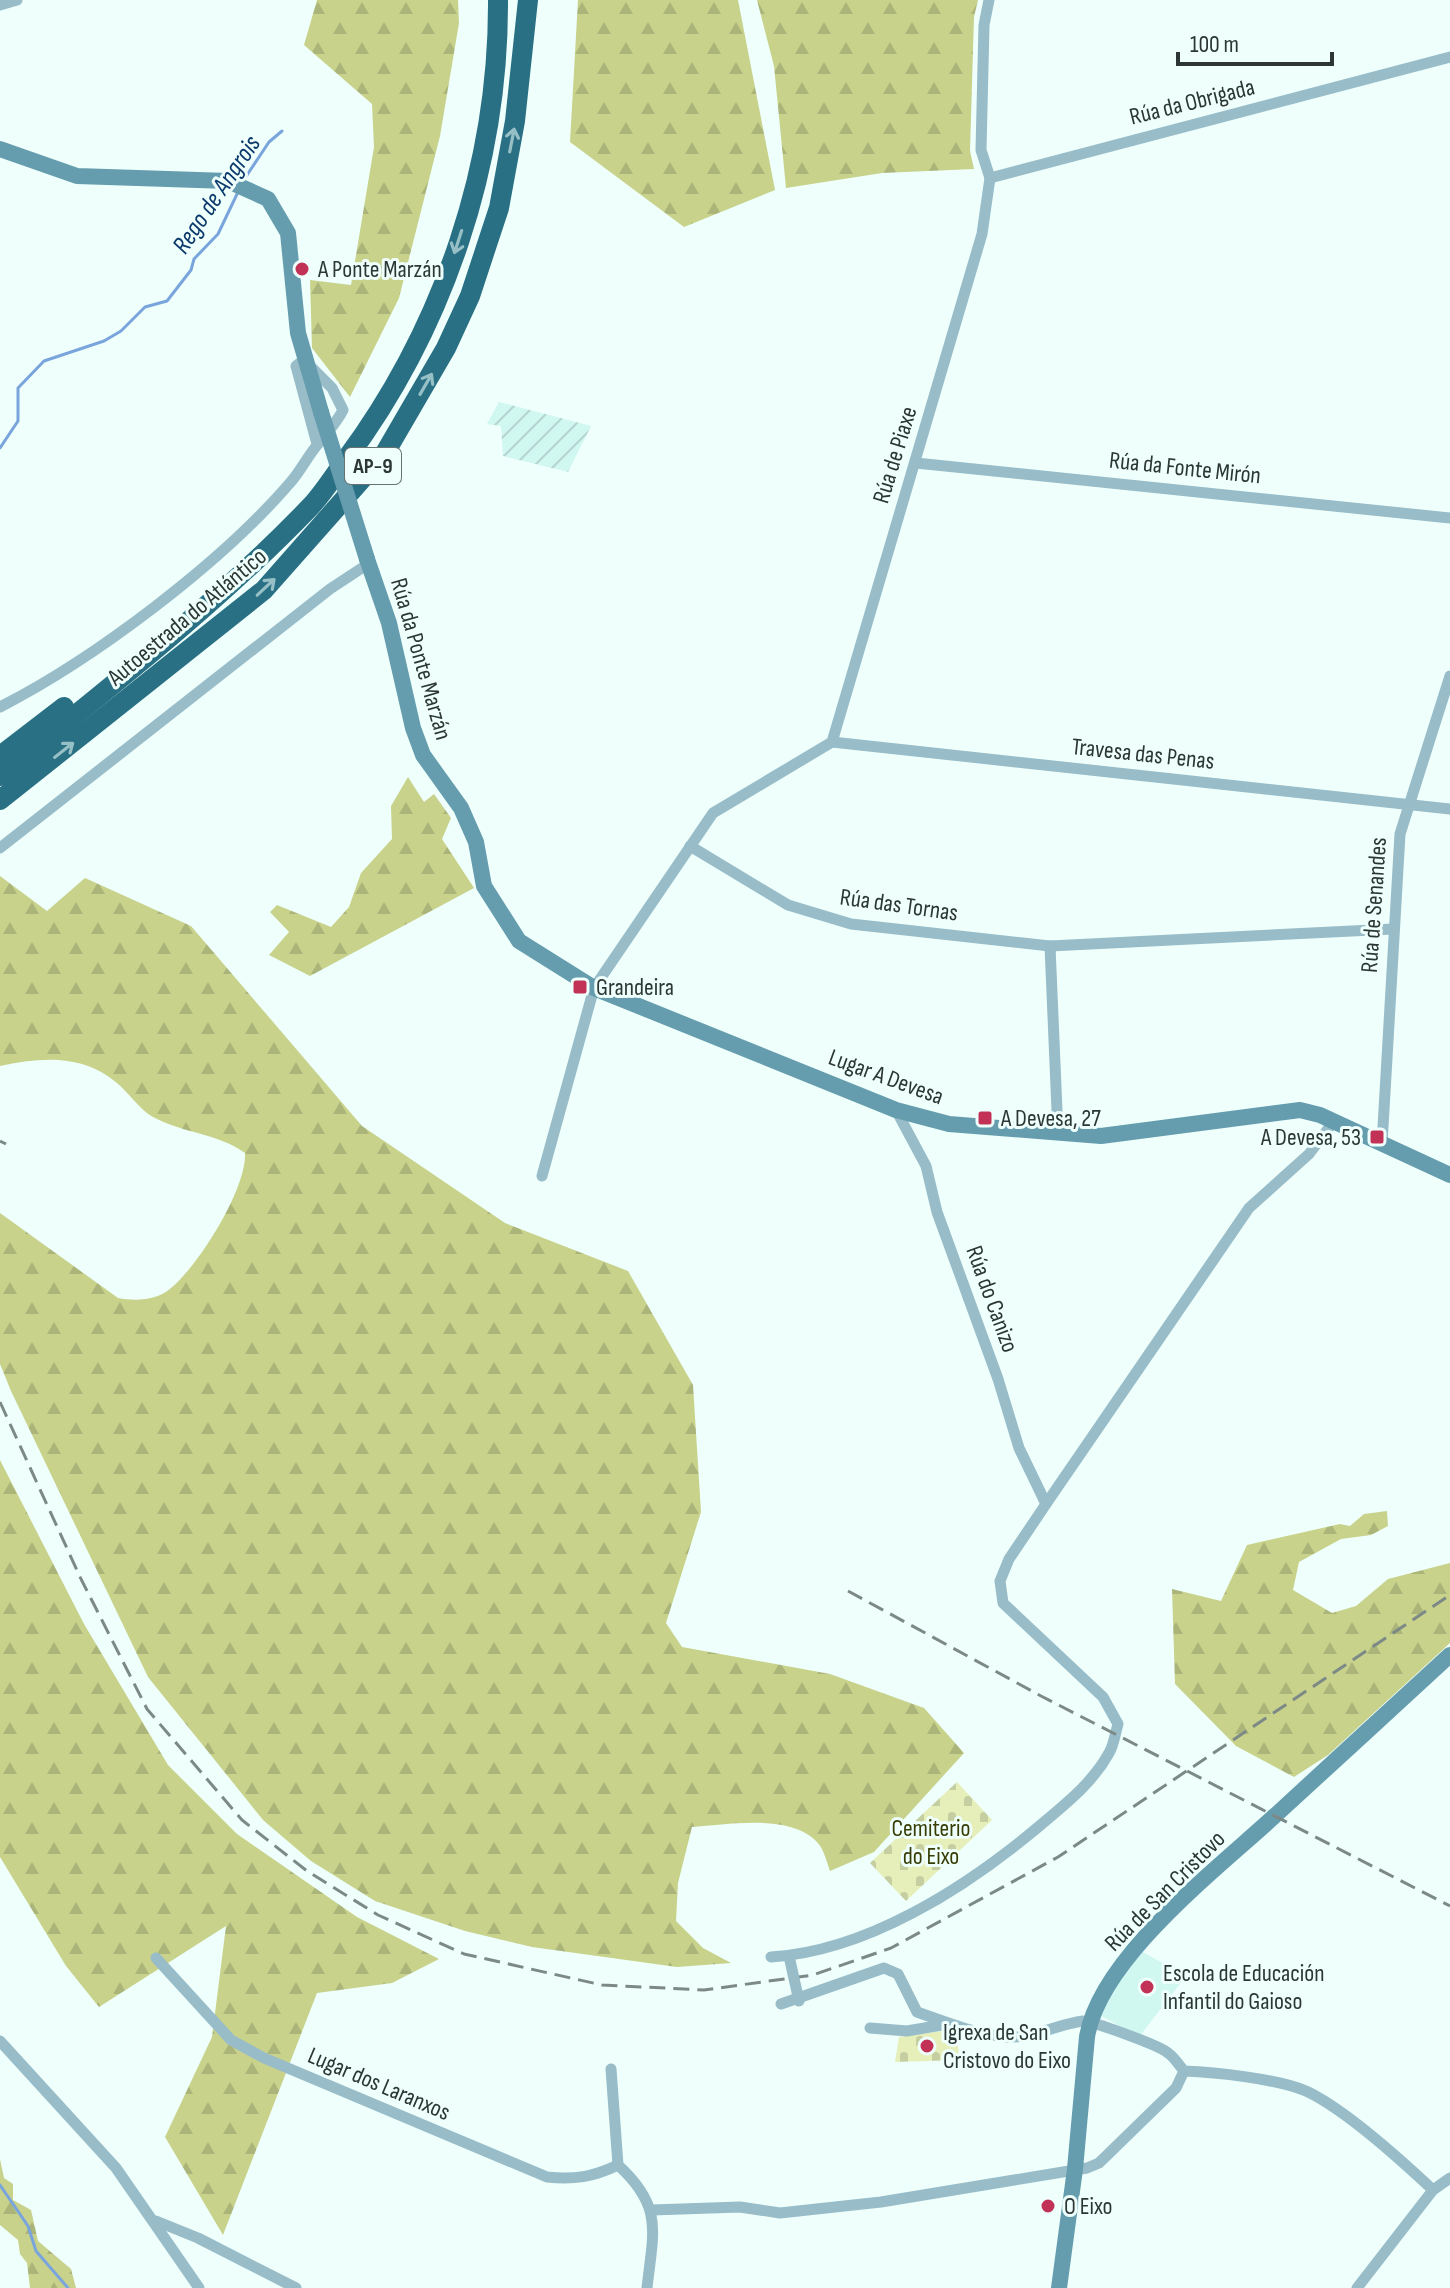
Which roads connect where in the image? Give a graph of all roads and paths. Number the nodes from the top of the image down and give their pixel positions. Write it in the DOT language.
graph roads {
  1 [pos="17,0"];
  2 [pos="498,0"];
  3 [pos="528,0"];
  4 [pos="989,0"];
  5 [pos="0,5"];
  6 [pos="1450,57"];
  7 [pos="0,149"];
  8 [pos="990,178"];
  9 [pos="304,360"];
  10 [pos="317,444"];
  11 [pos="916,463"];
  12 [pos="1450,518"];
  13 [pos="368,562"];
  14 [pos="191,618"];
  15 [pos="1450,676"];
  16 [pos="0,707"];
  17 [pos="832,742"];
  18 [pos="0,756"];
  19 [pos="0,776"];
  20 [pos="1,799"];
  21 [pos="1408,804"];
  22 [pos="1450,809"];
  23 [pos="690,846"];
  24 [pos="0,848"];
  25 [pos="1393,929"];
  26 [pos="1050,946"];
  27 [pos="594,988"];
  28 [pos="896,1110"];
  29 [pos="1334,1121"];
  30 [pos="1058,1134"];
  31 [pos="1382,1144"];
  32 [pos="1450,1175"];
  33 [pos="542,1176"];
  34 [pos="1046,1504"];
  35 [pos="1450,1655"];
  36 [pos="789,1956"];
  37 [pos="771,1957"];
  38 [pos="156,1958"];
  39 [pos="799,2001"];
  40 [pos="781,2004"];
  41 [pos="1089,2021"];
  42 [pos="948,2024"];
  43 [pos="870,2028"];
  44 [pos="0,2041"];
  45 [pos="611,2069"];
  46 [pos="1184,2071"];
  47 [pos="618,2165"];
  48 [pos="1075,2169"];
  49 [pos="1450,2178"];
  50 [pos="1433,2190"];
  51 [pos="652,2210"];
  52 [pos="155,2221"];
  53 [pos="199,2288"];
  54 [pos="296,2288"];
  55 [pos="647,2288"];
  56 [pos="1059,2288"];
  57 [pos="1357,2288"];
  1 -- 5 [label="street"];
  2 -- 14 [label="highway, Autoestrada do Atlántico / AP-9, one-way"];
  20 -- 3 [label="highway, Autoestrada do Atlántico / AP-9, one-way"];
  4 -- 8 [label="street, Rúa de Piaxe"];
  6 -- 8 [label="street, Rúa da Obrigada"];
  7 -- 9 [label="street, Rúa da Ponte Marzán"];
  8 -- 11 [label="street, Rúa de Piaxe"];
  9 -- 10 [label="street, Rúa da Ponte Marzán"];
  9 -- 10 [label="street"];
  9 -- 13 [label="street, Rúa da Ponte Marzán, bridge"];
  10 -- 16 [label="street"];
  11 -- 12 [label="street, Rúa da Fonte Mirón"];
  11 -- 17 [label="street, Rúa de Piaxe"];
  13 -- 24 [label="street"];
  13 -- 27 [label="street, Rúa da Ponte Marzán"];
  14 -- 18 [label="highway"];
  14 -- 19 [label="highway, Autoestrada do Atlántico / AP-9"];
  15 -- 21 [label="street, Rúa de Senandes"];
  17 -- 21 [label="street, Travesa das Penas"];
  17 -- 23 [label="street"];
  21 -- 22 [label="street, Travesa das Penas"];
  21 -- 25 [label="street, Rúa de Senandes"];
  23 -- 26 [label="street, Rúa das Tornas"];
  23 -- 27 [label="street"];
  25 -- 26 [label="street, Rúa das Tornas"];
  25 -- 31 [label="street, Rúa de Senandes"];
  26 -- 30 [label="street"];
  27 -- 28 [label="street, Lugar A Devesa"];
  27 -- 33 [label="street"];
  28 -- 30 [label="street, Lugar A Devesa"];
  28 -- 34 [label="street, Rúa do Canizo"];
  29 -- 30 [label="street, Lugar A Devesa"];
  29 -- 31 [label="street, Lugar A Devesa"];
  29 -- 34 [label="street"];
  31 -- 32 [label="street, Lugar A Devesa"];
  34 -- 36 [label="street"];
  35 -- 41 [label="street, Rúa de San Cristovo"];
  36 -- 37 [label="street"];
  36 -- 39 [label="street, bridge"];
  38 -- 47 [label="street, Lugar dos Laranxos"];
  39 -- 40 [label="street"];
  39 -- 42 [label="street"];
  41 -- 42 [label="street"];
  41 -- 46 [label="street"];
  41 -- 48 [label="street, Rúa de San Cristovo"];
  42 -- 43 [label="street"];
  44 -- 52 [label="street"];
  45 -- 47 [label="street"];
  46 -- 48 [label="street"];
  46 -- 50 [label="street"];
  47 -- 51 [label="street"];
  48 -- 51 [label="street"];
  48 -- 56 [label="street, Rúa de San Cristovo"];
  49 -- 50 [label="street"];
  50 -- 57 [label="street"];
  51 -- 55 [label="street"];
  52 -- 53 [label="street"];
  52 -- 54 [label="street"];
}
